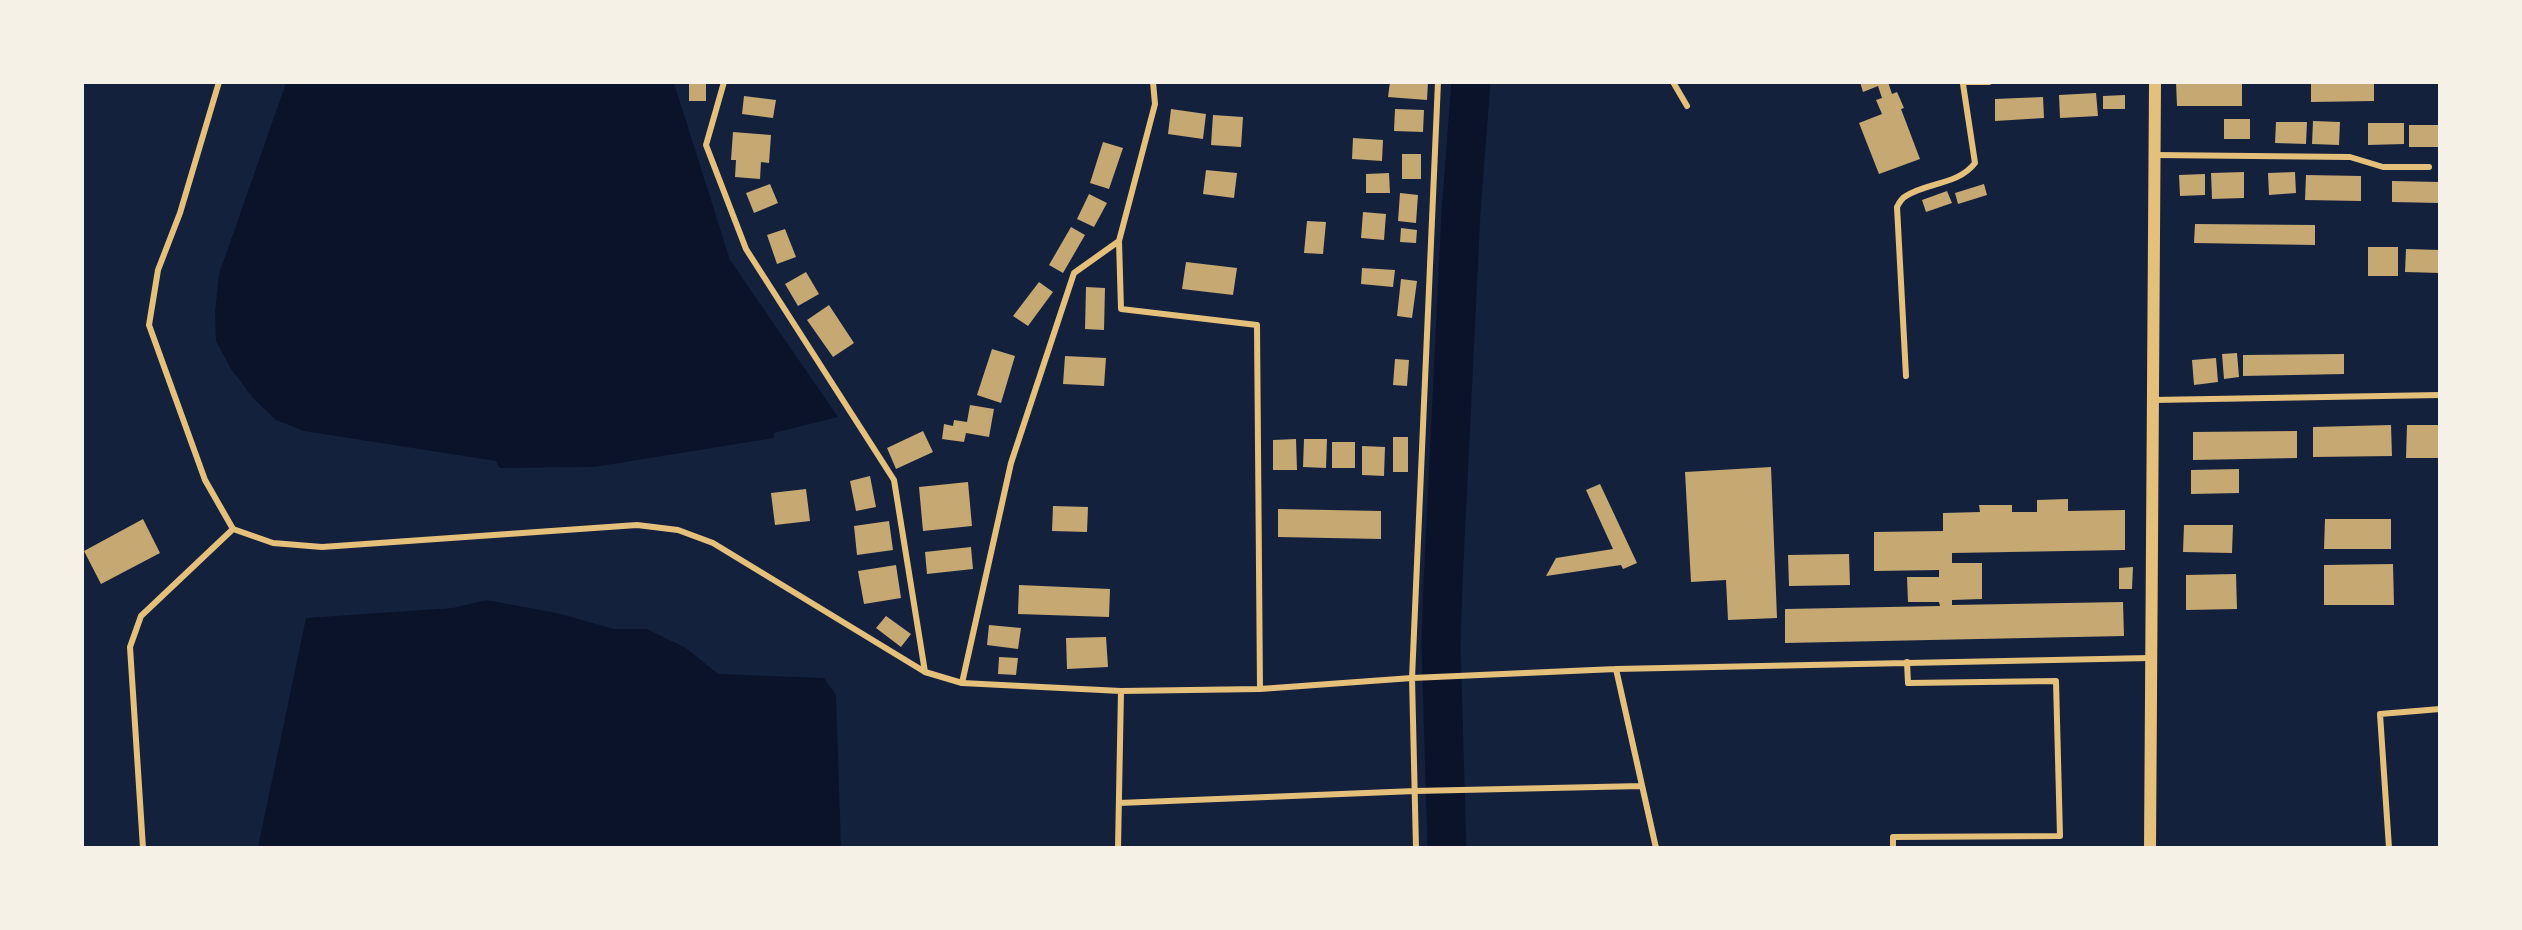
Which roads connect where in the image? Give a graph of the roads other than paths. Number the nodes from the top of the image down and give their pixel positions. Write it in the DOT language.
graph roads {
  1 [pos="219,82"];
  2 [pos="724,82"];
  3 [pos="1153,82"];
  4 [pos="1438,82"];
  5 [pos="1673,82"];
  6 [pos="1989,82"];
  7 [pos="2156,82"];
  8 [pos="1963,83"];
  9 [pos="1687,106"];
  10 [pos="2155,155"];
  11 [pos="2429,167"];
  12 [pos="1119,241"];
  13 [pos="1906,376"];
  14 [pos="2439,395"];
  15 [pos="2152,400"];
  16 [pos="233,529"];
  17 [pos="2150,658"];
  18 [pos="1907,662"];
  19 [pos="1616,669"];
  20 [pos="925,672"];
  21 [pos="1412,678"];
  22 [pos="962,683"];
  23 [pos="1260,689"];
  24 [pos="1121,691"];
  25 [pos="2439,709"];
  26 [pos="1642,786"];
  27 [pos="1415,791"];
  28 [pos="1119,803"];
  29 [pos="143,848"];
  30 [pos="1118,848"];
  31 [pos="1416,848"];
  32 [pos="1656,848"];
  33 [pos="1893,848"];
  34 [pos="2150,848"];
  35 [pos="2389,848"];
  1 -- 16 [label="street"];
  2 -- 20 [label="street"];
  3 -- 12 [label="street"];
  4 -- 21 [label="street"];
  5 -- 9 [label="street"];
  6 -- 8 [label="street"];
  7 -- 10 [label="main road"];
  8 -- 13 [label="street"];
  10 -- 11 [label="street"];
  10 -- 15 [label="main road"];
  12 -- 22 [label="street"];
  12 -- 23 [label="street"];
  14 -- 15 [label="street"];
  15 -- 17 [label="main road"];
  16 -- 20 [label="street"];
  16 -- 29 [label="street"];
  17 -- 18 [label="street"];
  17 -- 34 [label="main road"];
  18 -- 19 [label="street"];
  18 -- 33 [label="street"];
  19 -- 21 [label="street"];
  19 -- 26 [label="street"];
  20 -- 22 [label="street"];
  21 -- 23 [label="street"];
  21 -- 27 [label="street"];
  22 -- 24 [label="street"];
  23 -- 24 [label="street"];
  24 -- 28 [label="street"];
  25 -- 35 [label="street"];
  26 -- 27 [label="street"];
  26 -- 32 [label="street"];
  27 -- 28 [label="street"];
  27 -- 31 [label="street"];
  28 -- 30 [label="street"];
}
